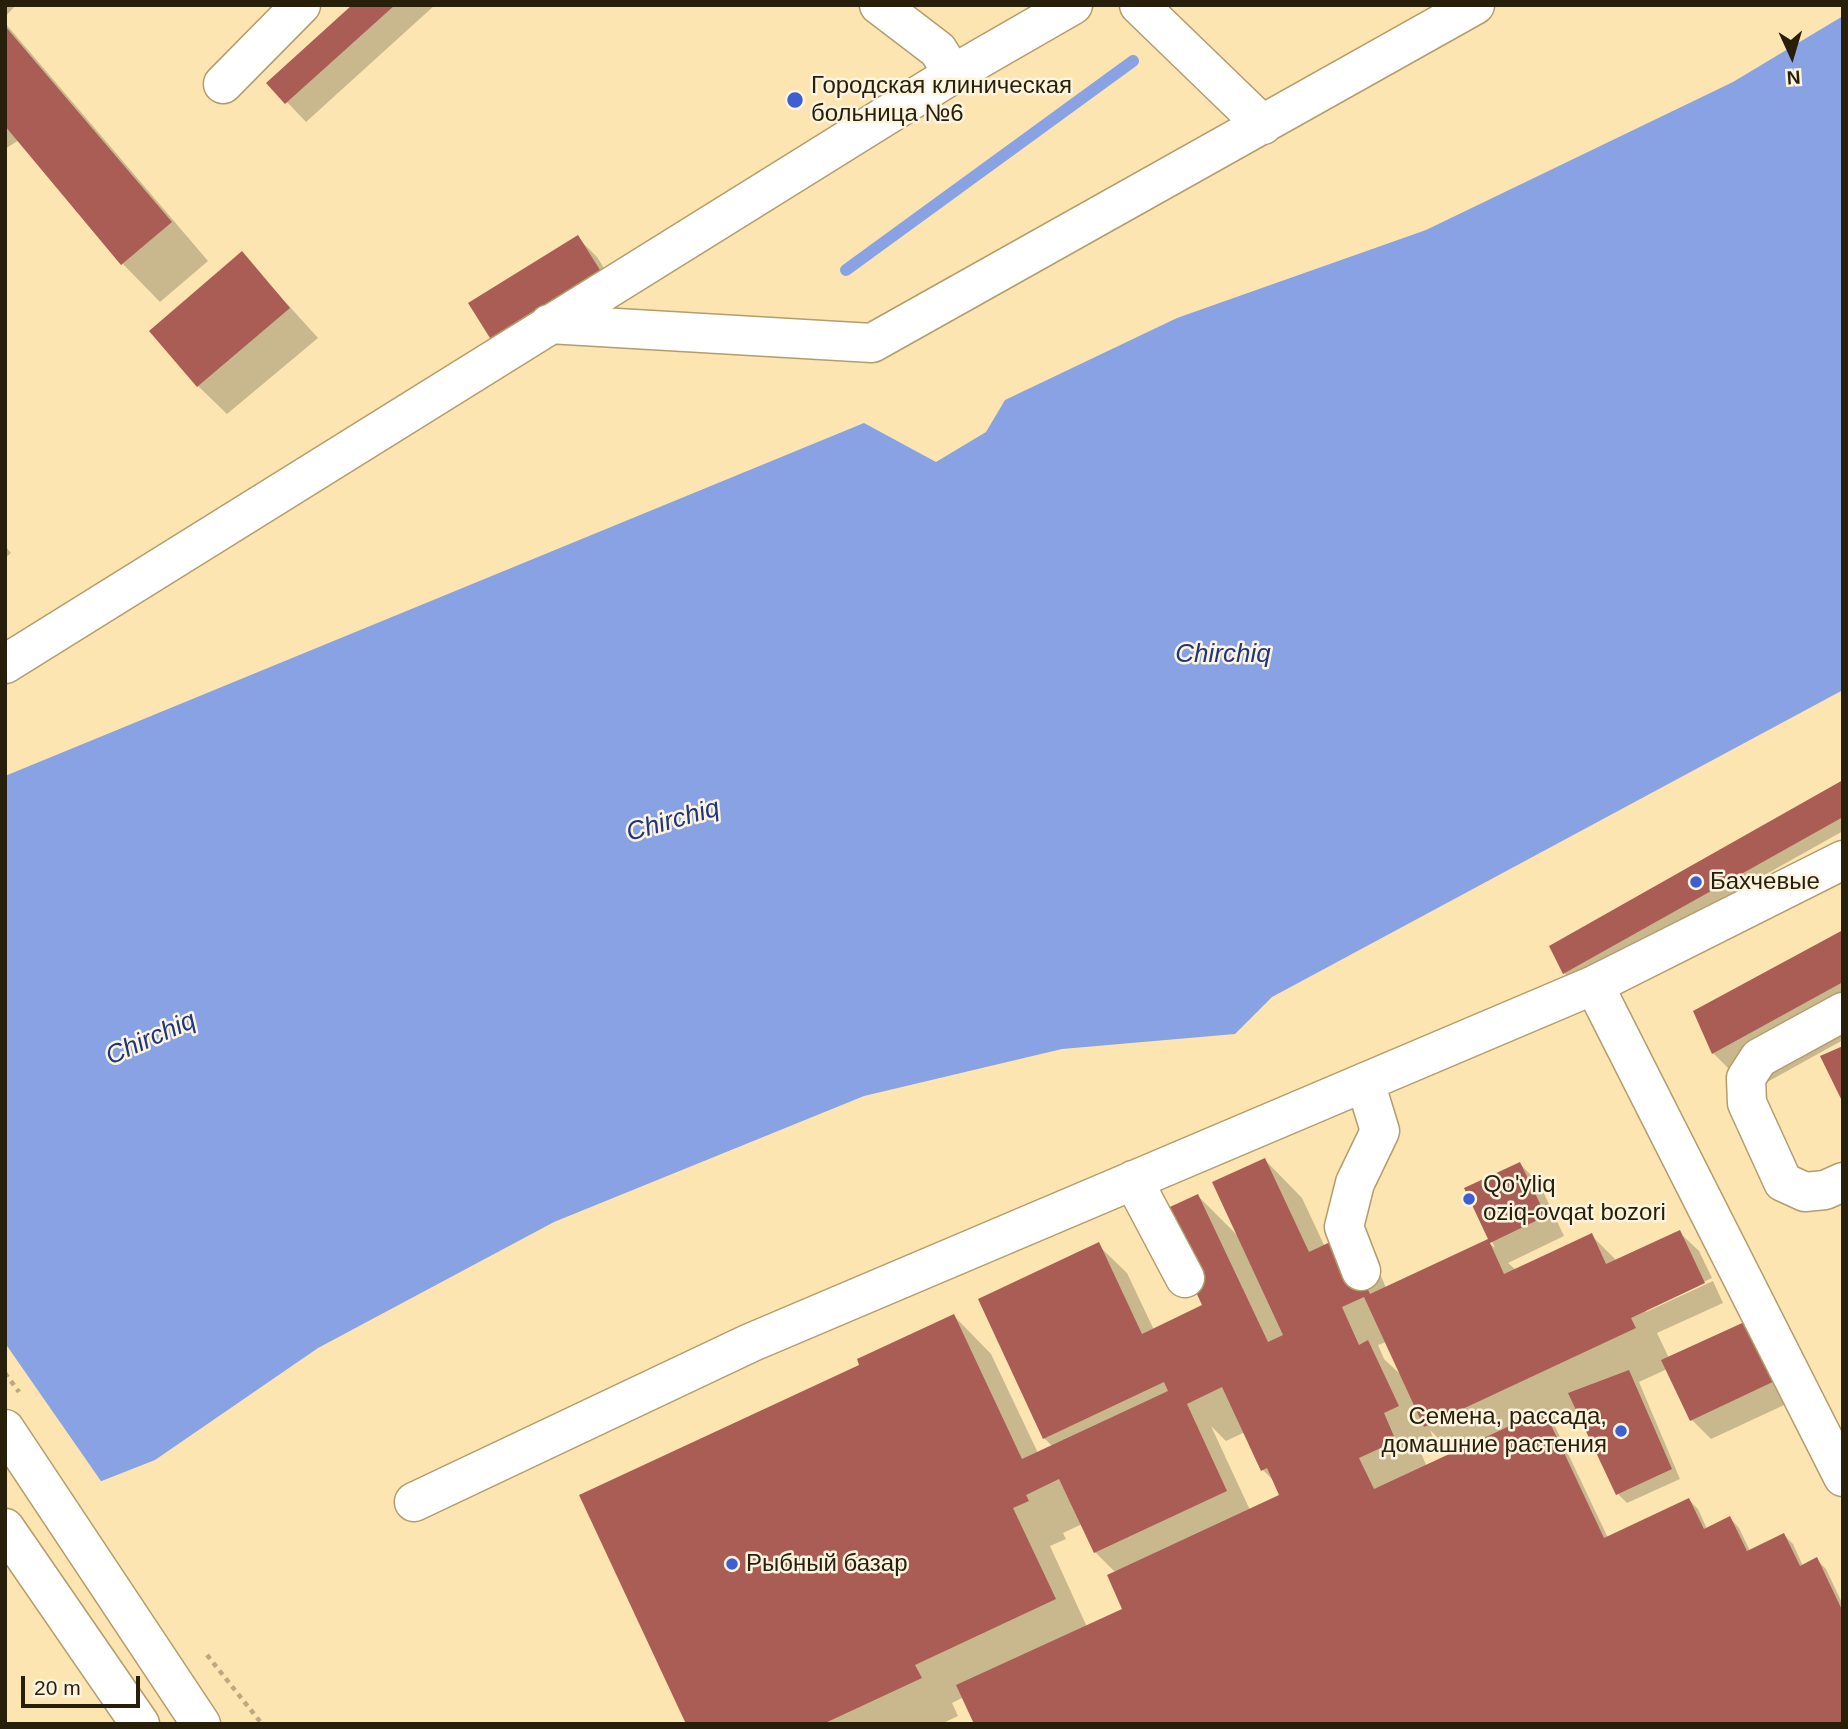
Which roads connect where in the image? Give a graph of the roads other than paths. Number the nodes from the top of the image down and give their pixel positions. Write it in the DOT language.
graph roads {
  1 [pos="301,5"];
  2 [pos="878,5"];
  3 [pos="1073,5"];
  4 [pos="1139,5"];
  5 [pos="1475,5"];
  6 [pos="953,74"];
  7 [pos="223,84"];
  8 [pos="1263,125"];
  9 [pos="549,324"];
  10 [pos="5,664"];
  11 [pos="1843,860"];
  12 [pos="1594,985"];
  13 [pos="1843,1012"];
  14 [pos="1365,1082"];
  15 [pos="1133,1180"];
  16 [pos="1843,1182"];
  17 [pos="1361,1271"];
  18 [pos="1185,1278"];
  19 [pos="5,1429"];
  20 [pos="1843,1478"];
  21 [pos="414,1502"];
  22 [pos="5,1528"];
  23 [pos="132,1617"];
  24 [pos="86,1647"];
  25 [pos="124,1724"];
  26 [pos="140,1724"];
  27 [pos="201,1724"];
  28 [pos="228,1724"];
  1 -- 7 [label="main road"];
  2 -- 6 [label="main road"];
  3 -- 6 [label="main road"];
  4 -- 8 [label="main road"];
  5 -- 8 [label="main road"];
  6 -- 9 [label="main road"];
  8 -- 9 [label="main road"];
  9 -- 10 [label="main road"];
  11 -- 12 [label="main road"];
  12 -- 14 [label="main road"];
  12 -- 20 [label="main road"];
  13 -- 16 [label="main road"];
  14 -- 15 [label="main road"];
  14 -- 17 [label="main road"];
  15 -- 18 [label="main road"];
  15 -- 21 [label="main road"];
  19 -- 23 [label="main road"];
  22 -- 24 [label="main road"];
  23 -- 27 [label="main road"];
  23 -- 28 [label="main road"];
  24 -- 25 [label="main road"];
  24 -- 26 [label="main road"];
}
